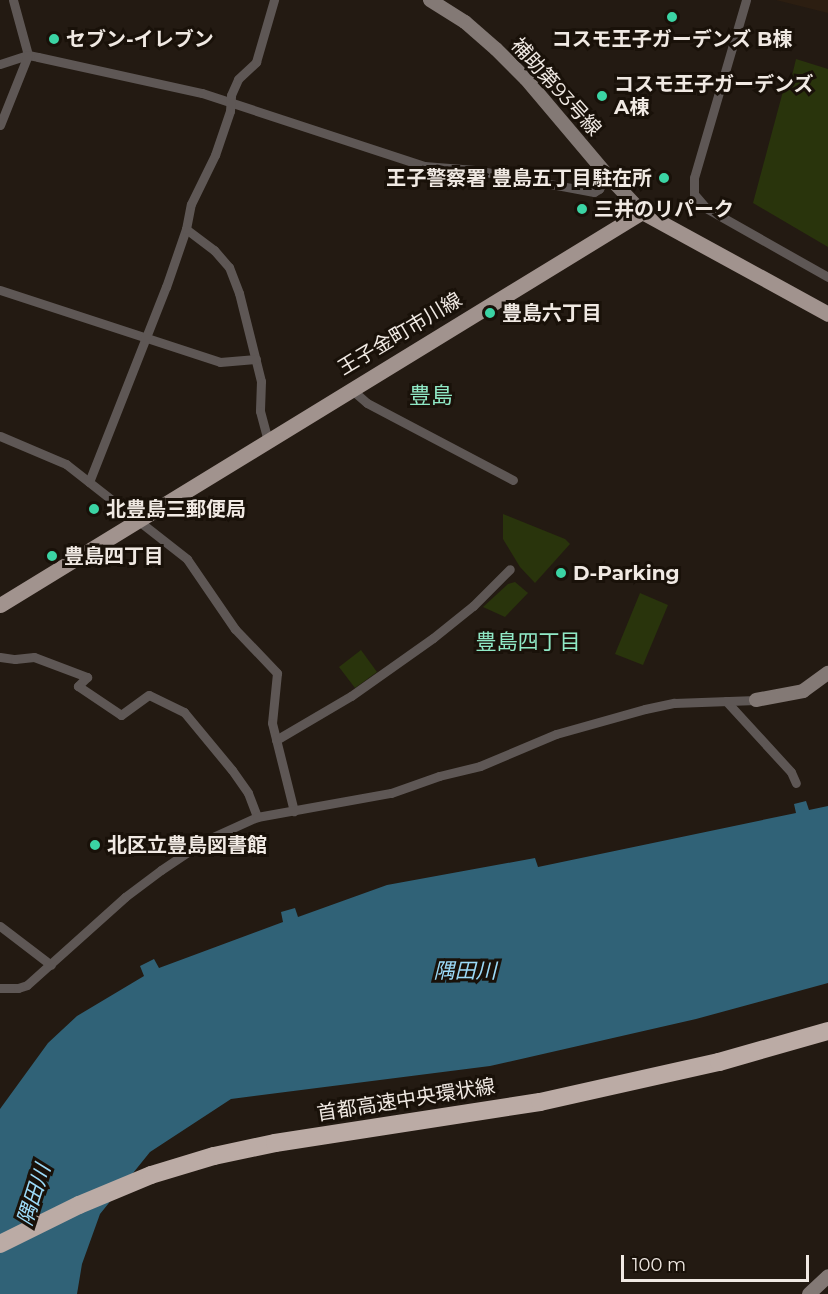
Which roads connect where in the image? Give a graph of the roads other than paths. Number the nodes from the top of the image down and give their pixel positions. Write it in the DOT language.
graph roads {
  1 [pos="13,0"];
  2 [pos="274,0"];
  3 [pos="430,0"];
  4 [pos="746,0"];
  5 [pos="28,55"];
  6 [pos="0,64"];
  7 [pos="231,102"];
  8 [pos="0,125"];
  9 [pos="607,175"];
  10 [pos="642,212"];
  11 [pos="186,229"];
  12 [pos="828,277"];
  13 [pos="0,291"];
  14 [pos="828,314"];
  15 [pos="147,338"];
  16 [pos="256,359"];
  17 [pos="351,389"];
  18 [pos="0,436"];
  19 [pos="268,440"];
  20 [pos="513,480"];
  21 [pos="89,482"];
  22 [pos="137,520"];
  23 [pos="510,569"];
  24 [pos="0,605"];
  25 [pos="0,657"];
  26 [pos="828,673"];
  27 [pos="756,700"];
  28 [pos="726,701"];
  29 [pos="276,740"];
  30 [pos="796,783"];
  31 [pos="294,811"];
  32 [pos="256,817"];
  33 [pos="0,926"];
  34 [pos="51,965"];
  35 [pos="0,988"];
  36 [pos="828,1025"];
  37 [pos="828,1031"];
  38 [pos="0,1238"];
  39 [pos="0,1244"];
  40 [pos="828,1276"];
  41 [pos="809,1294"];
  1 -- 5 [label="street"];
  2 -- 7 [label="street"];
  3 -- 9 [label="street, 補助第93号線"];
  4 -- 12 [label="street"];
  5 -- 6 [label="street"];
  5 -- 7 [label="street"];
  5 -- 8 [label="street"];
  7 -- 9 [label="street"];
  7 -- 11 [label="street"];
  9 -- 10 [label="street, 補助第93号線"];
  10 -- 14 [label="main road"];
  10 -- 17 [label="main road, 王子金町市川線"];
  11 -- 15 [label="street"];
  11 -- 16 [label="street"];
  13 -- 15 [label="street"];
  15 -- 16 [label="street"];
  15 -- 21 [label="street"];
  16 -- 19 [label="street"];
  17 -- 19 [label="main road, 王子金町市川線"];
  17 -- 20 [label="street"];
  18 -- 21 [label="street"];
  19 -- 22 [label="main road, 王子金町市川線"];
  21 -- 22 [label="street"];
  22 -- 24 [label="main road, 王子金町市川線"];
  22 -- 29 [label="street"];
  23 -- 29 [label="street"];
  25 -- 32 [label="street"];
  26 -- 27 [label="street"];
  27 -- 28 [label="street"];
  28 -- 30 [label="street"];
  28 -- 31 [label="street"];
  29 -- 31 [label="street"];
  31 -- 32 [label="street"];
  32 -- 34 [label="street"];
  33 -- 34 [label="street"];
  34 -- 35 [label="street"];
  36 -- 38 [label="highway, 首都高速中央環状線"];
  37 -- 39 [label="highway, 首都高速中央環状線"];
  40 -- 41 [label="street"];
}
